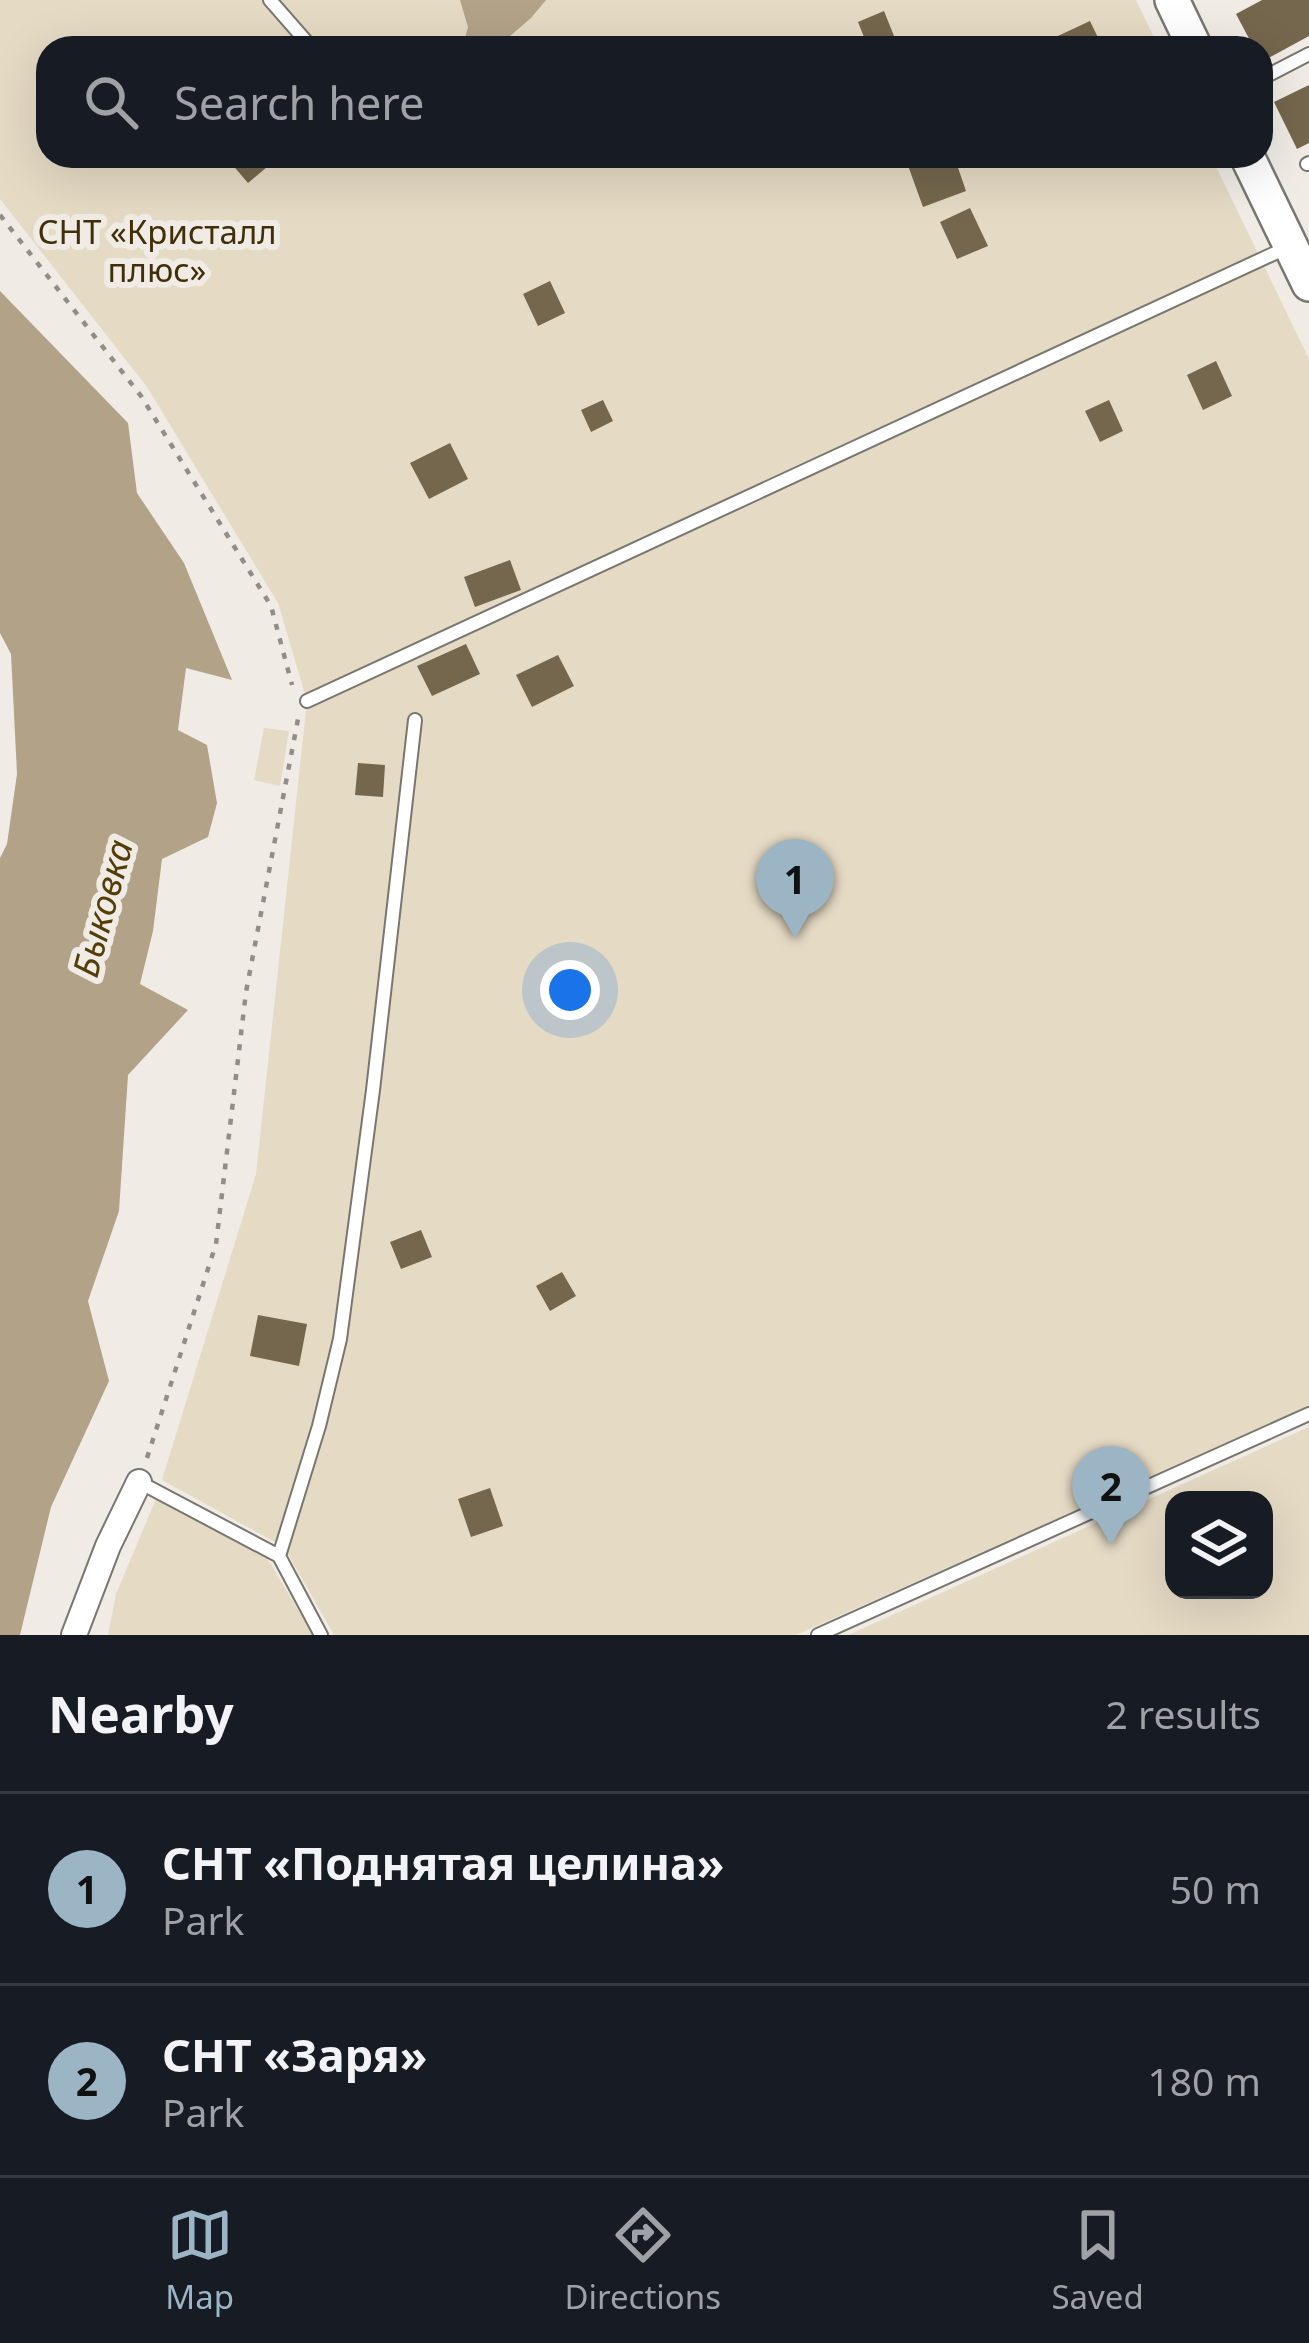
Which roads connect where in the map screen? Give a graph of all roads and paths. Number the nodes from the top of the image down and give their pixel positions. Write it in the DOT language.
graph roads {
  1 [pos="270,0"];
  2 [pos="1172,0"];
  3 [pos="302,36"];
  4 [pos="1189,36"];
  5 [pos="1309,54"];
  6 [pos="1273,73"];
  7 [pos="1253,168"];
  8 [pos="0,215"];
  9 [pos="1290,247"];
  10 [pos="1308,280"];
  11 [pos="294,690"];
  12 [pos="303,706"];
  13 [pos="415,720"];
  14 [pos="1309,1414"];
  15 [pos="139,1482"];
  16 [pos="279,1556"];
  17 [pos="74,1635"];
  18 [pos="320,1635"];
  19 [pos="818,1635"];
  1 -- 3 [label="lane"];
  2 -- 4 [label="main road"];
  5 -- 6 [label="lane"];
  7 -- 9 [label="main road"];
  8 -- 11 [label="path"];
  9 -- 10 [label="main road"];
  9 -- 12 [label="lane"];
  12 -- 15 [label="path"];
  13 -- 16 [label="lane"];
  14 -- 19 [label="lane"];
  15 -- 16 [label="lane"];
  15 -- 17 [label="street"];
  16 -- 18 [label="lane"];
}
